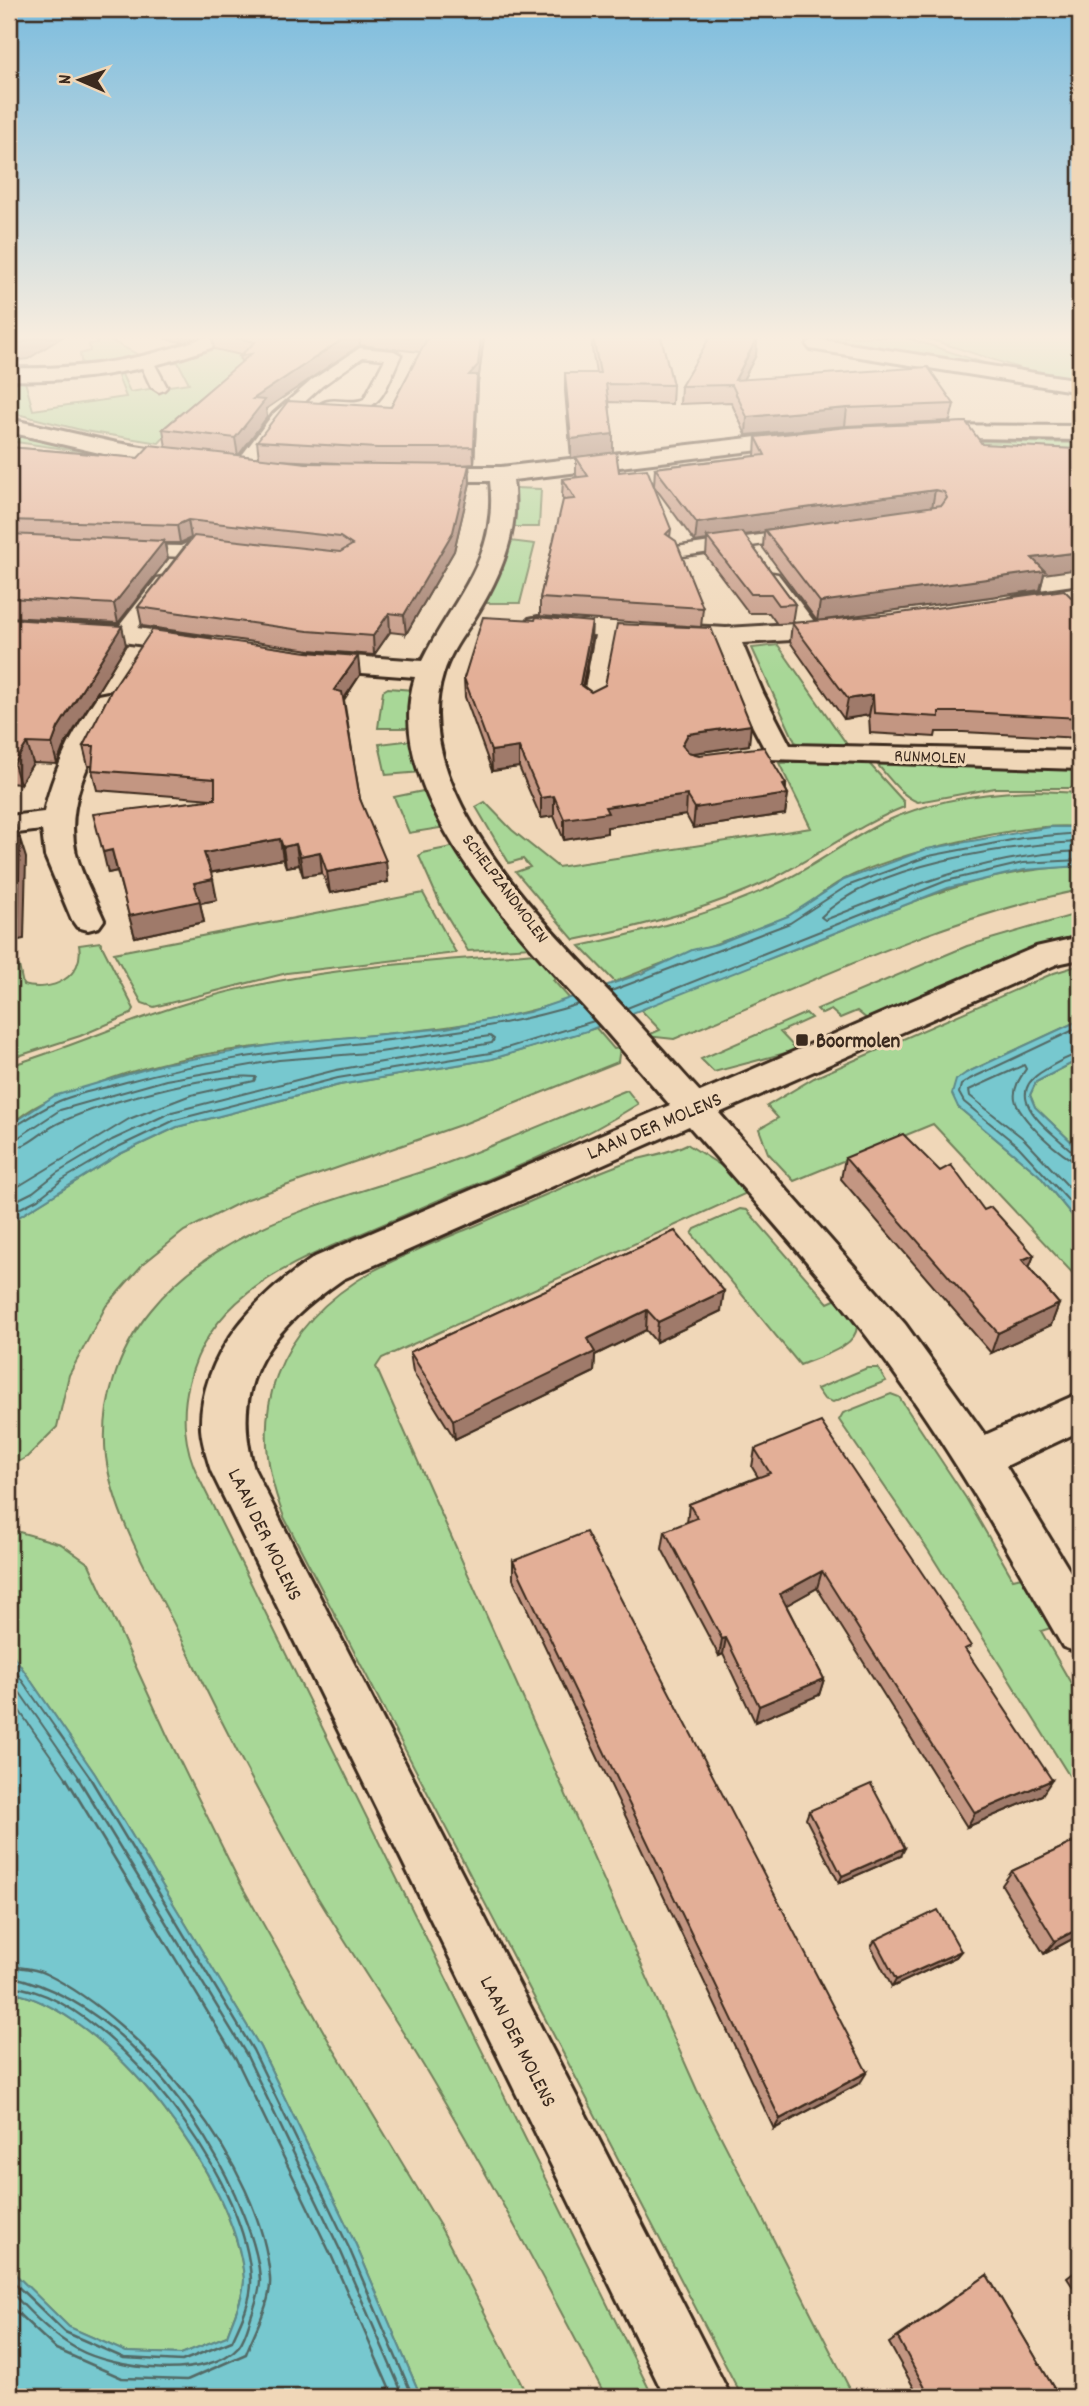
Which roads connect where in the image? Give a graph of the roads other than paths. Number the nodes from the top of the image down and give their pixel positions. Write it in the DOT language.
graph roads {
  1 [pos="118,449"];
  2 [pos="254,449"];
  3 [pos="719,449"];
  4 [pos="241,467"];
  5 [pos="264,469"];
  6 [pos="398,474"];
  7 [pos="501,474"];
  8 [pos="816,532"];
  9 [pos="746,542"];
  10 [pos="118,550"];
  11 [pos="232,551"];
  12 [pos="186,552"];
  13 [pos="676,552"];
  14 [pos="1080,595"];
  15 [pos="994,608"];
  16 [pos="484,620"];
  17 [pos="866,626"];
  18 [pos="9,627"];
  19 [pos="606,630"];
  20 [pos="812,632"];
  21 [pos="726,636"];
  22 [pos="222,649"];
  23 [pos="131,653"];
  24 [pos="285,658"];
  25 [pos="429,670"];
  26 [pos="592,704"];
  27 [pos="1080,760"];
  28 [pos="57,819"];
  29 [pos="9,825"];
  30 [pos="88,920"];
  31 [pos="1080,948"];
  32 [pos="692,1109"];
  33 [pos="1080,1411"];
  34 [pos="977,1459"];
  35 [pos="1080,1631"];
  36 [pos="699,2397"];
  1 -- 4 [label="street"];
  2 -- 4 [label="lane"];
  3 -- 7 [label="street"];
  4 -- 5 [label="street"];
  6 -- 7 [label="street"];
  7 -- 16 [label="street, SCHELPZANDMOLEN"];
  8 -- 9 [label="lane"];
  9 -- 13 [label="lane"];
  9 -- 20 [label="lane"];
  10 -- 12 [label="lane"];
  11 -- 12 [label="lane"];
  12 -- 23 [label="lane"];
  14 -- 15 [label="street"];
  16 -- 19 [label="street"];
  16 -- 25 [label="street, SCHELPZANDMOLEN"];
  17 -- 20 [label="street"];
  18 -- 23 [label="street"];
  19 -- 21 [label="street"];
  19 -- 26 [label="lane"];
  20 -- 21 [label="street"];
  21 -- 27 [label="street, RUNMOLEN"];
  22 -- 23 [label="street"];
  23 -- 28 [label="street"];
  24 -- 25 [label="street"];
  25 -- 32 [label="street, SCHELPZANDMOLEN"];
  28 -- 29 [label="street"];
  28 -- 30 [label="street"];
  31 -- 32 [label="street, LAAN DER MOLENS"];
  32 -- 34 [label="street"];
  32 -- 36 [label="street, LAAN DER MOLENS"];
  33 -- 34 [label="street"];
  34 -- 35 [label="street"];
}
